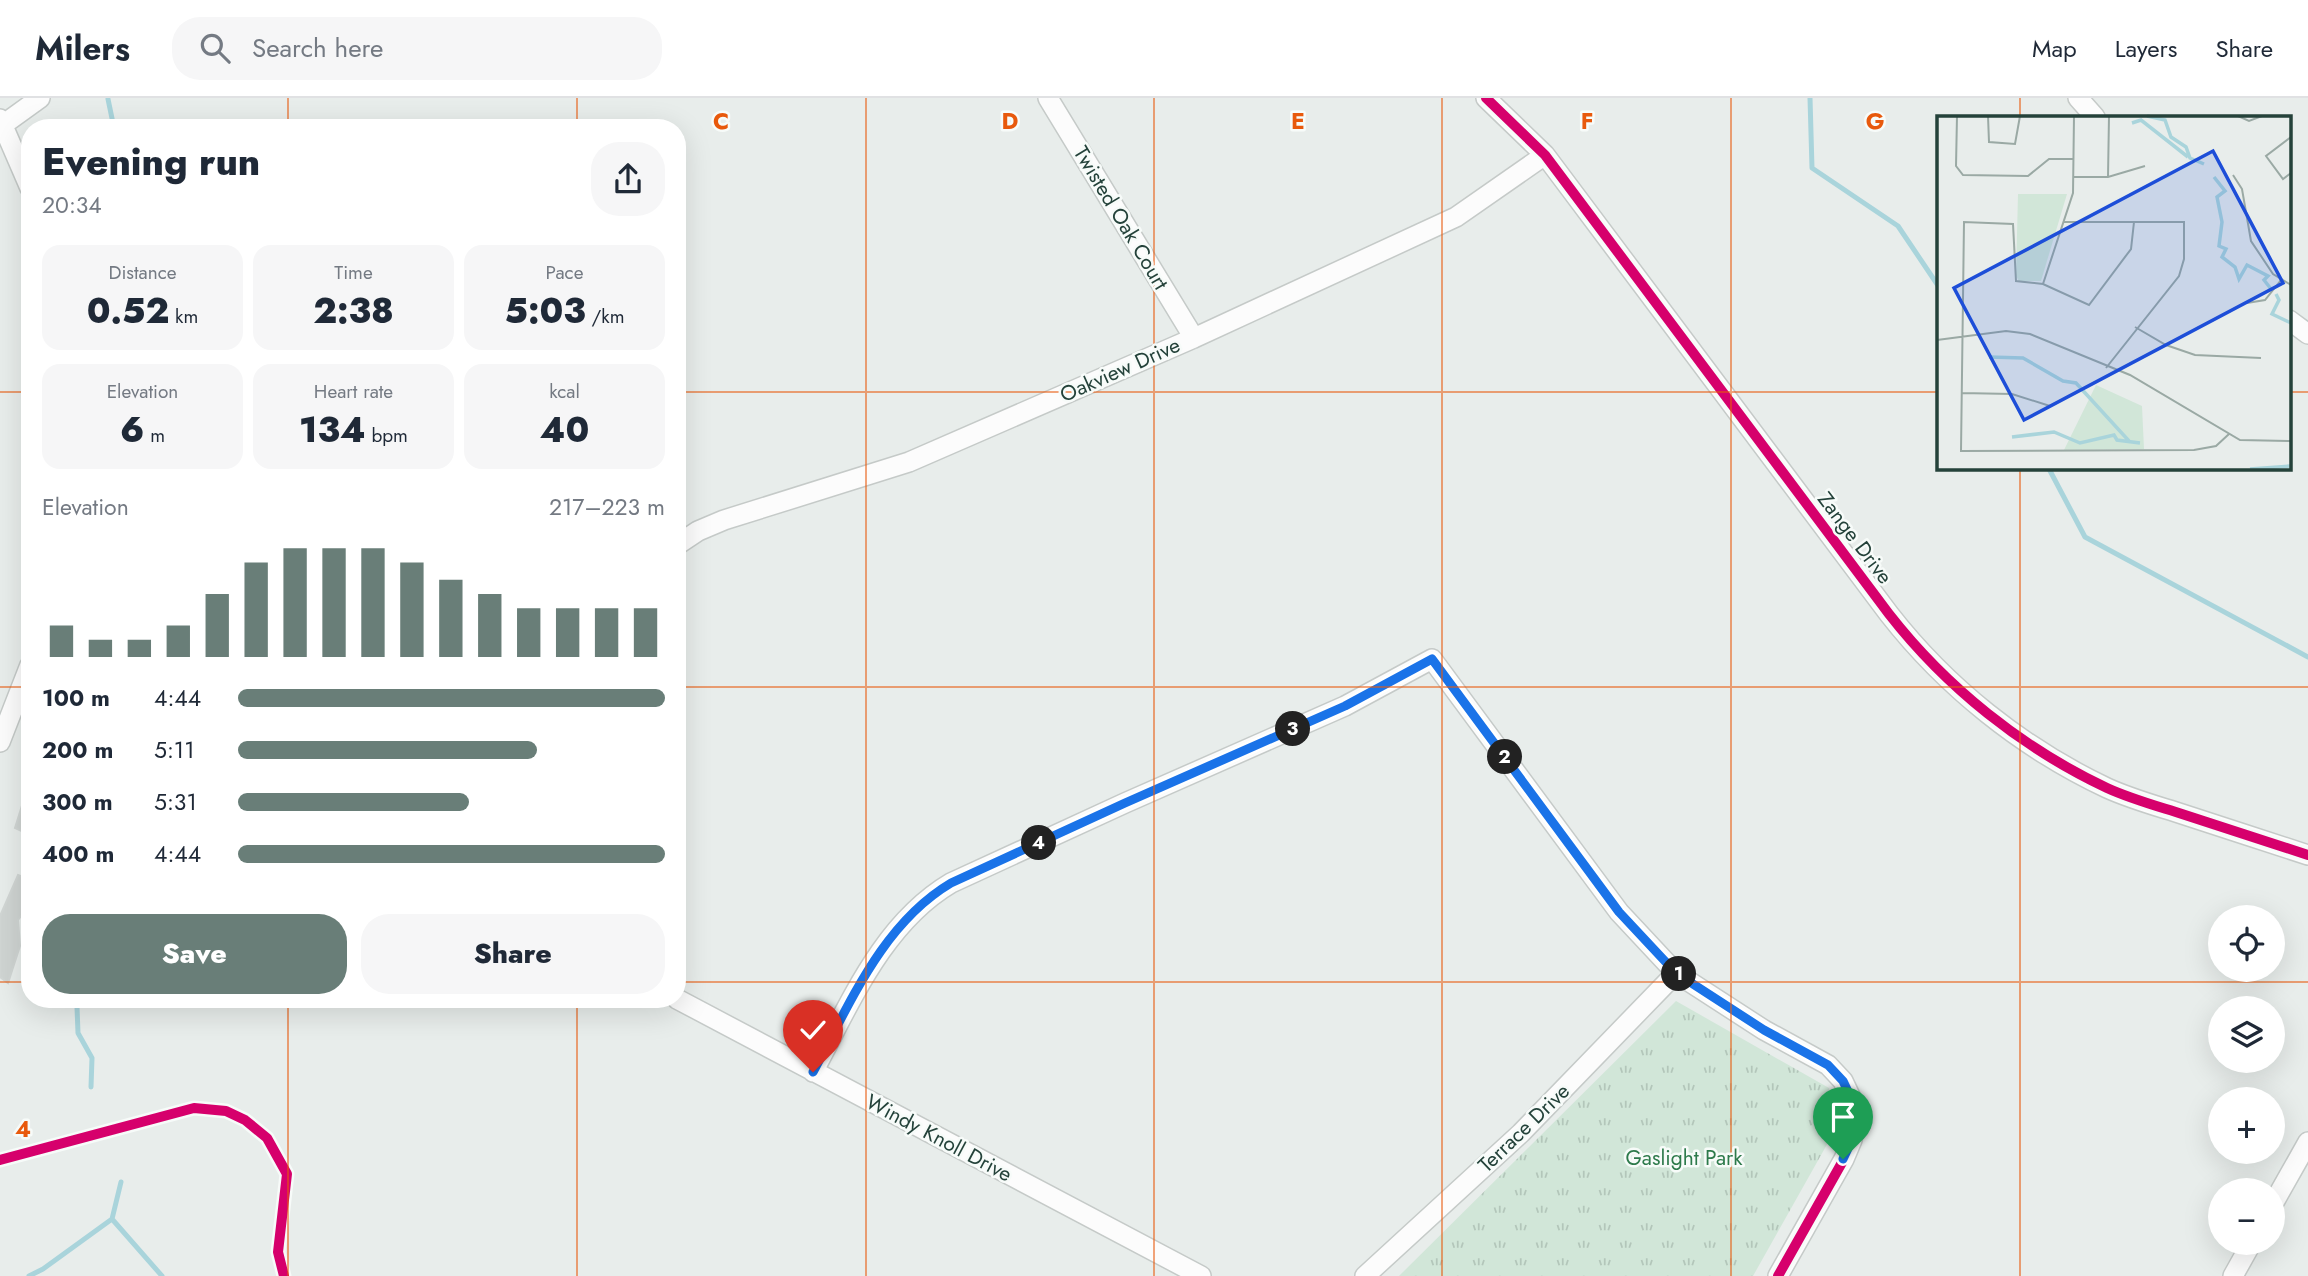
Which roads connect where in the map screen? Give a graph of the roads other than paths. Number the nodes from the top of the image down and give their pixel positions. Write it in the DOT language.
graph roads {
  1 [pos="40,98"];
  2 [pos="1048,98"];
  3 [pos="1486,98"];
  4 [pos="2078,98"];
  5 [pos="2094,116"];
  6 [pos="2,122"];
  7 [pos="1545,155"];
  8 [pos="21,167"];
  9 [pos="2290,321"];
  10 [pos="2308,334"];
  11 [pos="1194,338"];
  12 [pos="686,539"];
  13 [pos="21,688"];
  14 [pos="0,742"];
  15 [pos="2308,855"];
  16 [pos="1676,973"];
  17 [pos="686,1004"];
  18 [pos="813,1072"];
  19 [pos="2308,1142"];
  20 [pos="2285,1183"];
  21 [pos="2245,1255"];
  22 [pos="1201,1276"];
  23 [pos="1365,1276"];
  24 [pos="1778,1276"];
  25 [pos="2233,1276"];
  1 -- 6 [label="street"];
  2 -- 11 [label="street, Twisted Oak Court"];
  3 -- 7 [label="street, Zange Drive"];
  4 -- 5 [label="street"];
  6 -- 8 [label="street"];
  7 -- 11 [label="street, Oakview Drive"];
  7 -- 15 [label="street, Zange Drive"];
  9 -- 10 [label="street"];
  11 -- 12 [label="street, Oakview Drive"];
  13 -- 14 [label="street"];
  16 -- 18 [label="street"];
  16 -- 23 [label="street, Terrace Drive"];
  16 -- 24 [label="street"];
  17 -- 18 [label="street, Windy Knoll Drive"];
  18 -- 22 [label="street, Windy Knoll Drive"];
  19 -- 20 [label="street"];
  21 -- 25 [label="street"];
}
